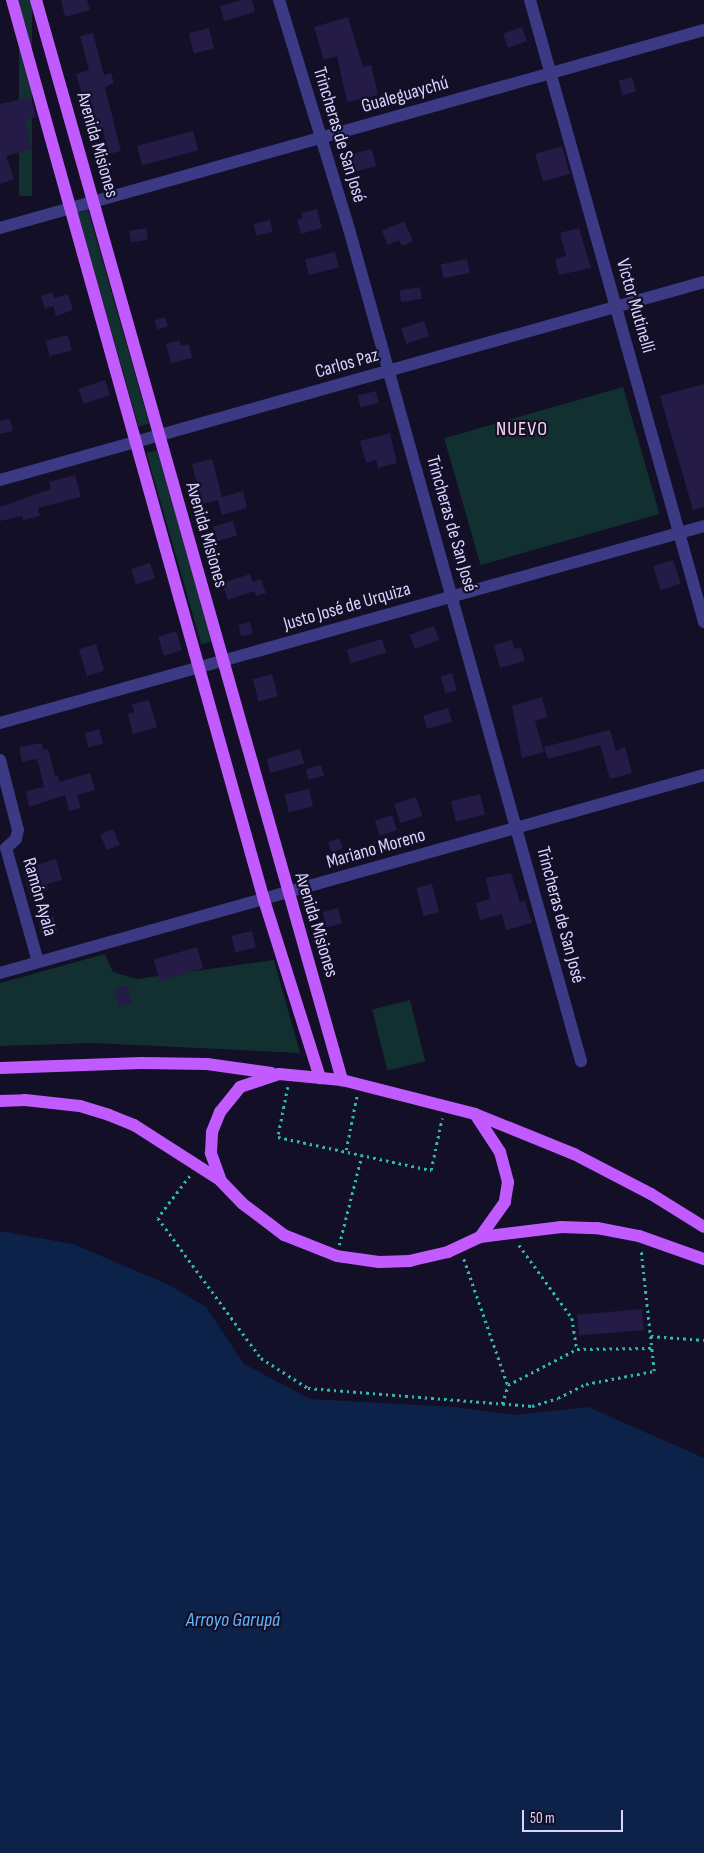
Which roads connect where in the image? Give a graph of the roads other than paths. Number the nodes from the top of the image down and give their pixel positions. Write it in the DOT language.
graph roads {
  1 [pos="12,0"];
  2 [pos="36,0"];
  3 [pos="279,0"];
  4 [pos="530,0"];
  5 [pos="704,30"];
  6 [pos="551,72"];
  7 [pos="320,139"];
  8 [pos="93,202"];
  9 [pos="70,208"];
  10 [pos="0,228"];
  11 [pos="704,282"];
  12 [pos="616,306"];
  13 [pos="388,372"];
  14 [pos="158,436"];
  15 [pos="136,442"];
  16 [pos="0,480"];
  17 [pos="704,526"];
  18 [pos="679,532"];
  19 [pos="452,597"];
  20 [pos="704,622"];
  21 [pos="222,662"];
  22 [pos="200,668"];
  23 [pos="0,723"];
  24 [pos="0,760"];
  25 [pos="704,775"];
  26 [pos="516,829"];
  27 [pos="3,849"];
  28 [pos="287,893"];
  29 [pos="264,900"];
  30 [pos="38,962"];
  31 [pos="0,973"];
  32 [pos="580,1061"];
  33 [pos="0,1068"];
  34 [pos="284,1075"];
  35 [pos="320,1078"];
  36 [pos="342,1080"];
  37 [pos="0,1101"];
  38 [pos="475,1114"];
  39 [pos="221,1181"];
  40 [pos="704,1227"];
  41 [pos="480,1237"];
  42 [pos="704,1260"];
  1 -- 9 [label="main road"];
  2 -- 8 [label="main road, Avenida Misiones"];
  3 -- 7 [label="street, Trincheras de San José"];
  4 -- 6 [label="street, Victor Mutinelli"];
  5 -- 6 [label="street, Gualeguaychú"];
  6 -- 7 [label="street, Gualeguaychú"];
  6 -- 12 [label="street, Victor Mutinelli"];
  7 -- 8 [label="street, Gualeguaychú"];
  7 -- 13 [label="street, Trincheras de San José"];
  8 -- 9 [label="street, Gualeguaychú"];
  8 -- 14 [label="main road, Avenida Misiones"];
  9 -- 10 [label="street, Gualeguaychú"];
  9 -- 15 [label="main road"];
  11 -- 12 [label="street, Carlos Paz"];
  12 -- 13 [label="street, Carlos Paz"];
  12 -- 18 [label="street, Victor Mutinelli"];
  13 -- 14 [label="street, Carlos Paz"];
  13 -- 19 [label="street, Trincheras de San José"];
  14 -- 15 [label="street, Carlos Paz"];
  14 -- 21 [label="main road, Avenida Misiones"];
  15 -- 16 [label="street, Carlos Paz"];
  15 -- 22 [label="main road"];
  17 -- 18 [label="street, Justo José de Urquiza"];
  18 -- 19 [label="street, Justo José de Urquiza"];
  18 -- 20 [label="street, Victor Mutinelli"];
  19 -- 21 [label="street, Justo José de Urquiza"];
  19 -- 26 [label="street, Trincheras de San José"];
  21 -- 22 [label="street, Justo José de Urquiza"];
  21 -- 28 [label="main road, Avenida Misiones"];
  22 -- 23 [label="street, Justo José de Urquiza"];
  22 -- 29 [label="main road"];
  24 -- 27 [label="street, Ramón Ayala"];
  25 -- 26 [label="street, Mariano Moreno"];
  26 -- 28 [label="street, Mariano Moreno"];
  26 -- 32 [label="street, Trincheras de San José"];
  27 -- 30 [label="street, Ramón Ayala"];
  28 -- 29 [label="street, Mariano Moreno"];
  28 -- 36 [label="main road, Avenida Misiones"];
  29 -- 30 [label="street, Mariano Moreno"];
  29 -- 35 [label="main road"];
  30 -- 31 [label="street, Mariano Moreno"];
  33 -- 34 [label="main road"];
  34 -- 35 [label="main road"];
  34 -- 39 [label="main road"];
  35 -- 36 [label="main road"];
  36 -- 38 [label="main road"];
  37 -- 39 [label="main road"];
  38 -- 40 [label="main road"];
  38 -- 41 [label="main road"];
  39 -- 41 [label="main road"];
  41 -- 42 [label="main road"];
}
